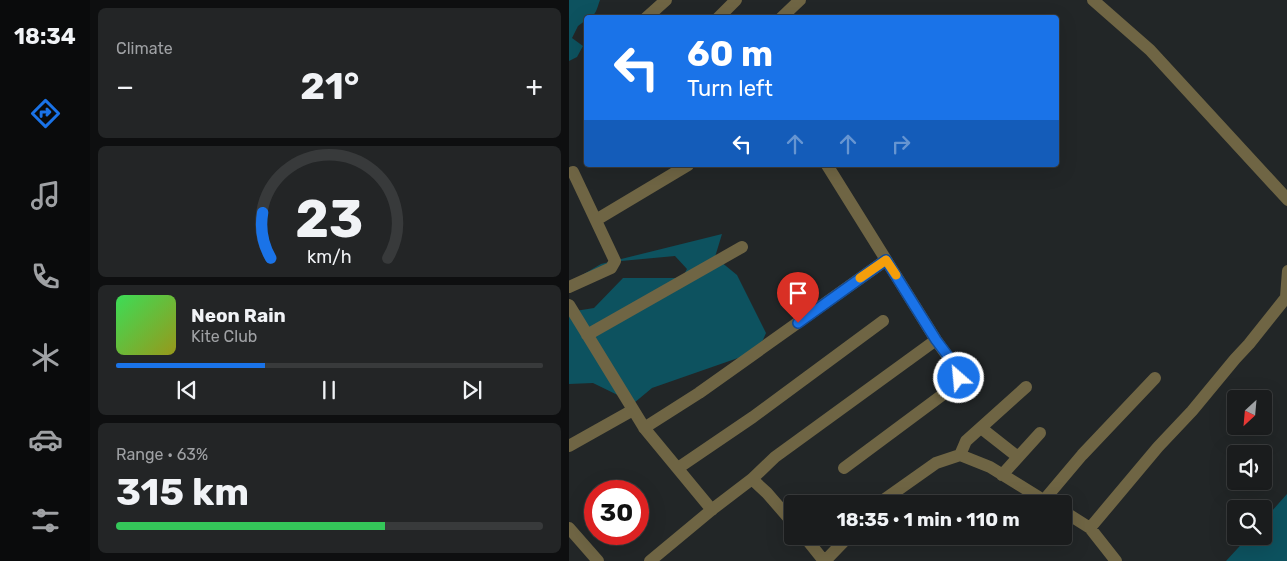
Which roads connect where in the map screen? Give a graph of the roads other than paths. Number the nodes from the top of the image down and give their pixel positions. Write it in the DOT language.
graph roads {
  1 [pos="666,0"];
  2 [pos="736,0"];
  3 [pos="799,0"];
  4 [pos="1093,0"];
  5 [pos="649,15"];
  6 [pos="721,15"];
  7 [pos="784,15"];
  8 [pos="685,167"];
  9 [pos="828,167"];
  10 [pos="573,172"];
  11 [pos="1287,200"];
  12 [pos="596,220"];
  13 [pos="743,247"];
  14 [pos="886,260"];
  15 [pos="1287,271"];
  16 [pos="569,287"];
  17 [pos="1287,296"];
  18 [pos="569,305"];
  19 [pos="883,321"];
  20 [pos="587,335"];
  21 [pos="936,340"];
  22 [pos="1155,378"];
  23 [pos="1027,386"];
  24 [pos="633,410"];
  25 [pos="644,428"];
  26 [pos="981,428"];
  27 [pos="1040,433"];
  28 [pos="569,446"];
  29 [pos="959,455"];
  30 [pos="1018,457"];
  31 [pos="677,468"];
  32 [pos="844,468"];
  33 [pos="1002,475"];
  34 [pos="752,479"];
  35 [pos="890,495"];
  36 [pos="1035,495"];
  37 [pos="1052,495"];
  38 [pos="712,510"];
  39 [pos="784,513"];
  40 [pos="1072,517"];
  41 [pos="569,528"];
  42 [pos="1089,528"];
  43 [pos="812,545"];
  44 [pos="840,545"];
  45 [pos="598,561"];
  46 [pos="650,561"];
  47 [pos="825,561"];
  48 [pos="1116,561"];
  1 -- 5 [label="street"];
  2 -- 6 [label="street"];
  3 -- 7 [label="street"];
  4 -- 11 [label="street"];
  8 -- 12 [label="street"];
  9 -- 14 [label="street"];
  10 -- 12 [label="street"];
  12 -- 16 [label="street"];
  13 -- 20 [label="street"];
  14 -- 21 [label="street"];
  14 -- 25 [label="street"];
  15 -- 17 [label="street"];
  17 -- 42 [label="street"];
  18 -- 20 [label="street"];
  19 -- 31 [label="street"];
  20 -- 24 [label="street"];
  21 -- 32 [label="street"];
  21 -- 34 [label="street"];
  22 -- 37 [label="street"];
  23 -- 26 [label="street"];
  24 -- 25 [label="street"];
  24 -- 28 [label="street"];
  25 -- 31 [label="street"];
  26 -- 29 [label="street"];
  26 -- 30 [label="street"];
  27 -- 30 [label="street"];
  29 -- 33 [label="street"];
  29 -- 35 [label="street"];
  30 -- 33 [label="street"];
  31 -- 38 [label="street"];
  33 -- 36 [label="street"];
  34 -- 38 [label="street"];
  34 -- 39 [label="street"];
  38 -- 46 [label="street"];
  40 -- 42 [label="street"];
  41 -- 45 [label="street"];
  42 -- 48 [label="street"];
  43 -- 47 [label="street"];
  44 -- 47 [label="street"];
}
